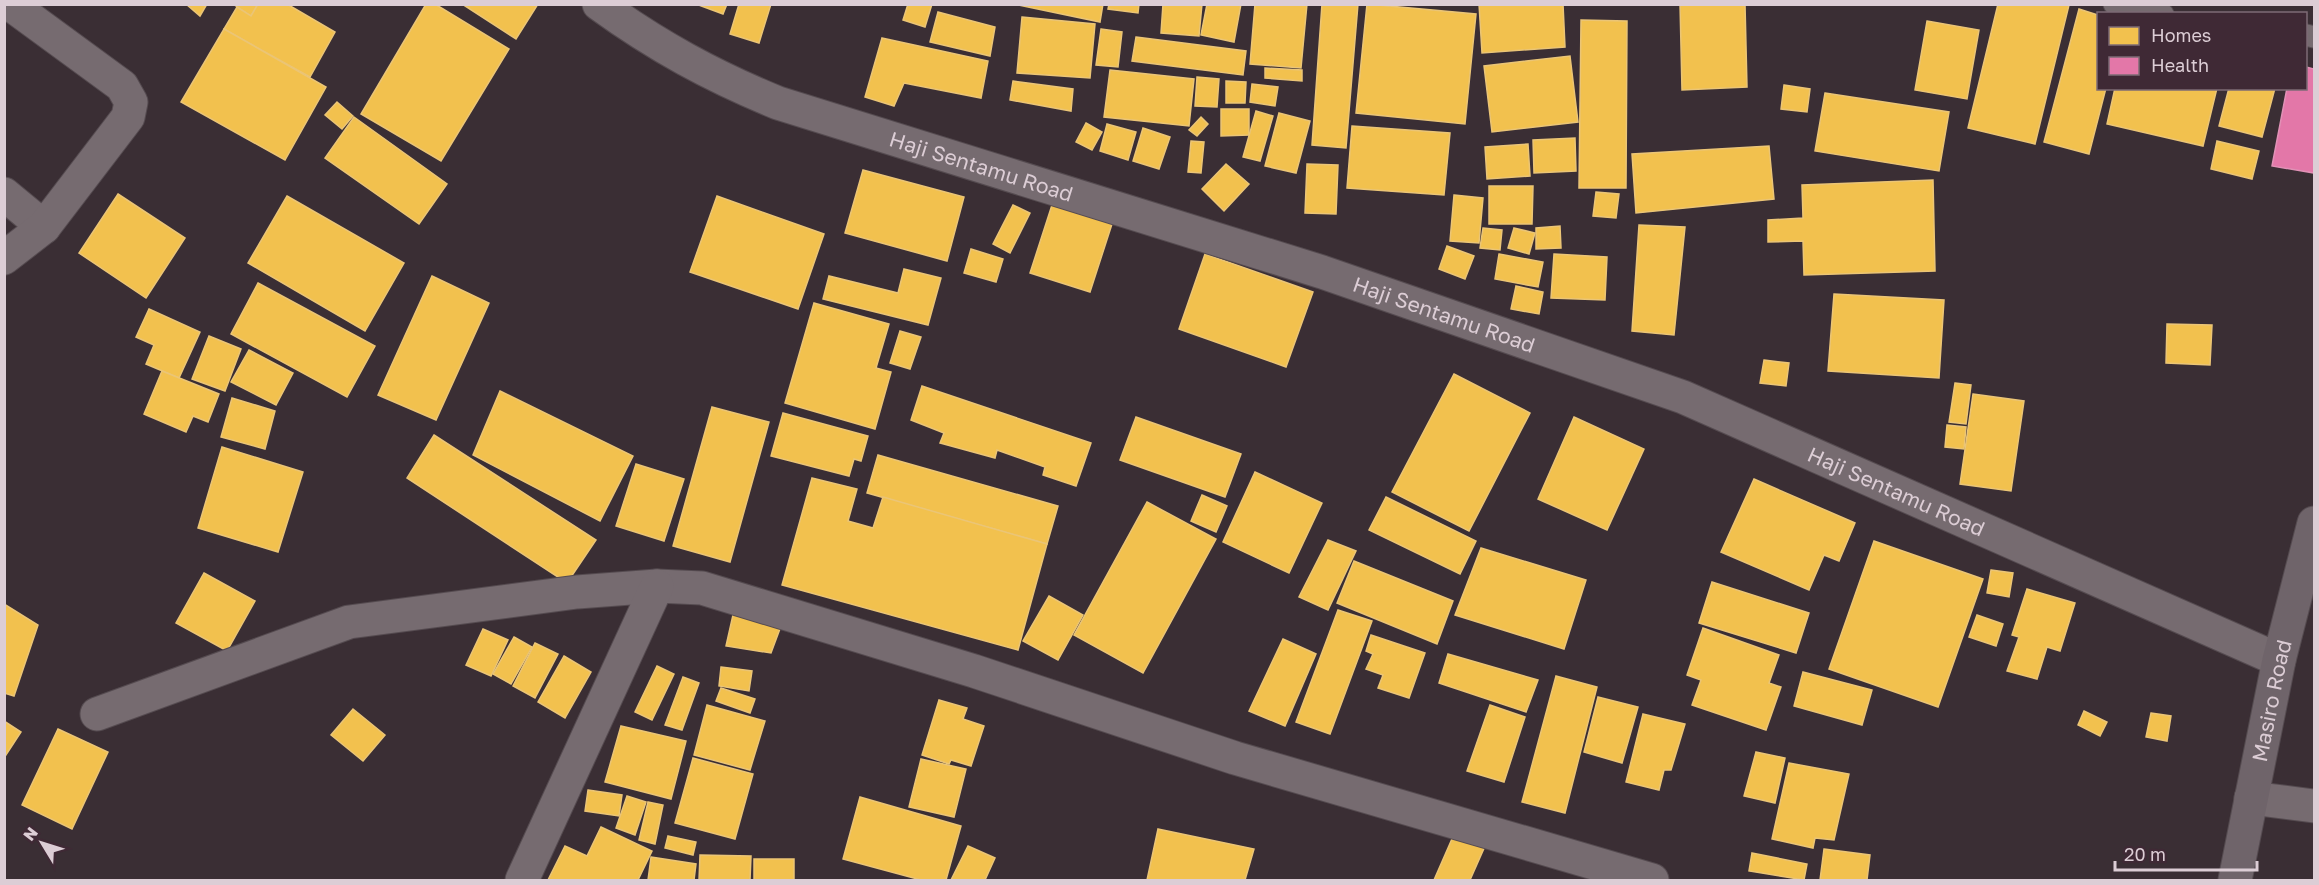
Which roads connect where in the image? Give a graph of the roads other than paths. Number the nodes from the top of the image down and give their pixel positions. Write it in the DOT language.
graph roads {
  1 [pos="10,4"];
  2 [pos="598,4"];
  3 [pos="2114,4"];
  4 [pos="2153,12"];
  5 [pos="4,194"];
  6 [pos="44,227"];
  7 [pos="4,258"];
  8 [pos="2314,523"];
  9 [pos="657,586"];
  10 [pos="2279,660"];
  11 [pos="97,714"];
  12 [pos="2251,798"];
  13 [pos="2314,806"];
  14 [pos="522,880"];
  15 [pos="1652,880"];
  16 [pos="2235,880"];
  1 -- 6 [label="street"];
  2 -- 10 [label="street, Haji Sentamu Road"];
  3 -- 4 [label="lane"];
  5 -- 6 [label="street"];
  6 -- 7 [label="street"];
  8 -- 10 [label="main road, Masiro Road"];
  9 -- 11 [label="street"];
  9 -- 14 [label="street"];
  9 -- 15 [label="street"];
  10 -- 12 [label="main road, Masiro Road"];
  12 -- 13 [label="street"];
  12 -- 16 [label="main road, Masiro Road"];
}
